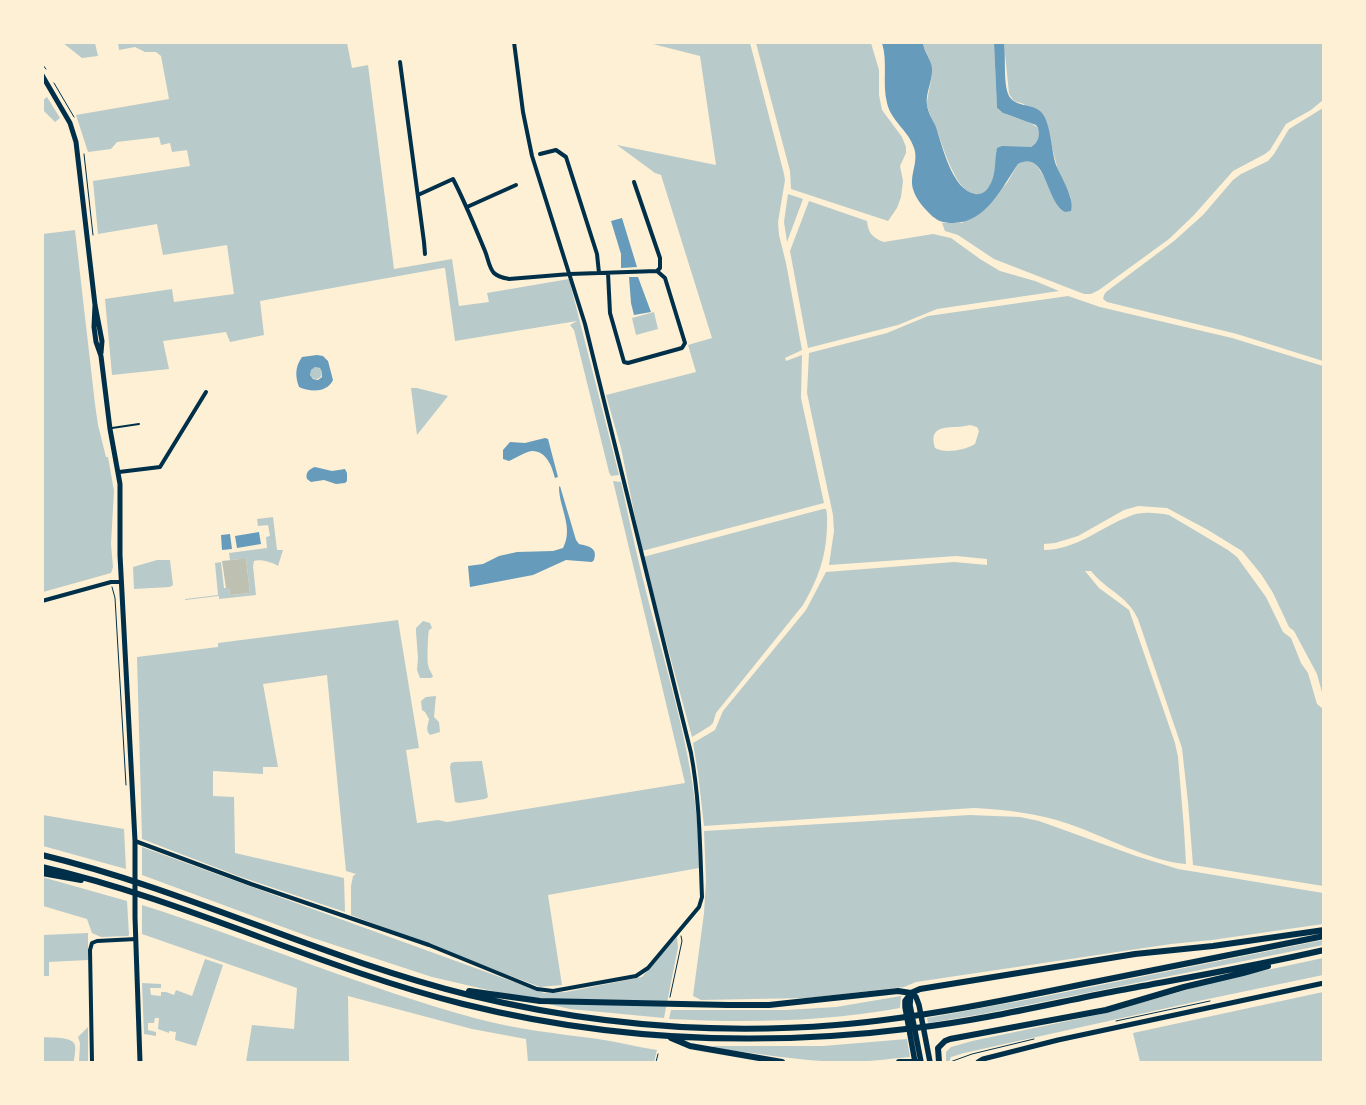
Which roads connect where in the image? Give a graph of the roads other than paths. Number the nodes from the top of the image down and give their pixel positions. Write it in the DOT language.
graph roads {
  1 [pos="514,42"];
  2 [pos="400,62"];
  3 [pos="42,75"];
  4 [pos="540,154"];
  5 [pos="634,182"];
  6 [pos="516,185"];
  7 [pos="418,195"];
  8 [pos="467,207"];
  9 [pos="425,254"];
  10 [pos="657,271"];
  11 [pos="599,273"];
  12 [pos="608,273"];
  13 [pos="570,274"];
  14 [pos="206,392"];
  15 [pos="139,424"];
  16 [pos="110,428"];
  17 [pos="118,472"];
  18 [pos="121,582"];
  19 [pos="42,601"];
  20 [pos="135,841"];
  21 [pos="42,855"];
  22 [pos="42,867"];
  23 [pos="42,873"];
  24 [pos="104,882"];
  25 [pos="1324,930"];
  26 [pos="1324,936"];
  27 [pos="136,938"];
  28 [pos="1324,950"];
  29 [pos="1300,956"];
  30 [pos="1324,983"];
  31 [pos="448,990"];
  32 [pos="911,993"];
  33 [pos="665,1036"];
  34 [pos="92,1062"];
  35 [pos="140,1062"];
  36 [pos="782,1062"];
  37 [pos="899,1062"];
  38 [pos="917,1062"];
  39 [pos="930,1062"];
  40 [pos="939,1062"];
  41 [pos="978,1062"];
  1 -- 13 [label="street"];
  2 -- 7 [label="street"];
  3 -- 16 [label="street"];
  4 -- 11 [label="street"];
  5 -- 10 [label="street"];
  6 -- 8 [label="street"];
  7 -- 8 [label="street"];
  7 -- 9 [label="street"];
  8 -- 13 [label="street"];
  10 -- 12 [label="street"];
  10 -- 12 [label="street"];
  11 -- 12 [label="street"];
  11 -- 13 [label="street"];
  13 -- 20 [label="street"];
  14 -- 17 [label="street"];
  15 -- 16 [label="lane"];
  16 -- 17 [label="street"];
  17 -- 18 [label="street"];
  18 -- 19 [label="street"];
  18 -- 20 [label="street"];
  20 -- 27 [label="street"];
  21 -- 31 [label="highway"];
  22 -- 24 [label="highway"];
  23 -- 24 [label="highway"];
  24 -- 33 [label="highway"];
  25 -- 32 [label="highway"];
  26 -- 31 [label="highway"];
  27 -- 34 [label="street"];
  27 -- 35 [label="street"];
  28 -- 29 [label="highway"];
  29 -- 33 [label="highway"];
  29 -- 40 [label="highway"];
  30 -- 41 [label="street"];
  31 -- 32 [label="highway"];
  32 -- 38 [label="main road"];
  32 -- 39 [label="main road"];
  33 -- 36 [label="highway"];
  37 -- 38 [label="highway"];
}
